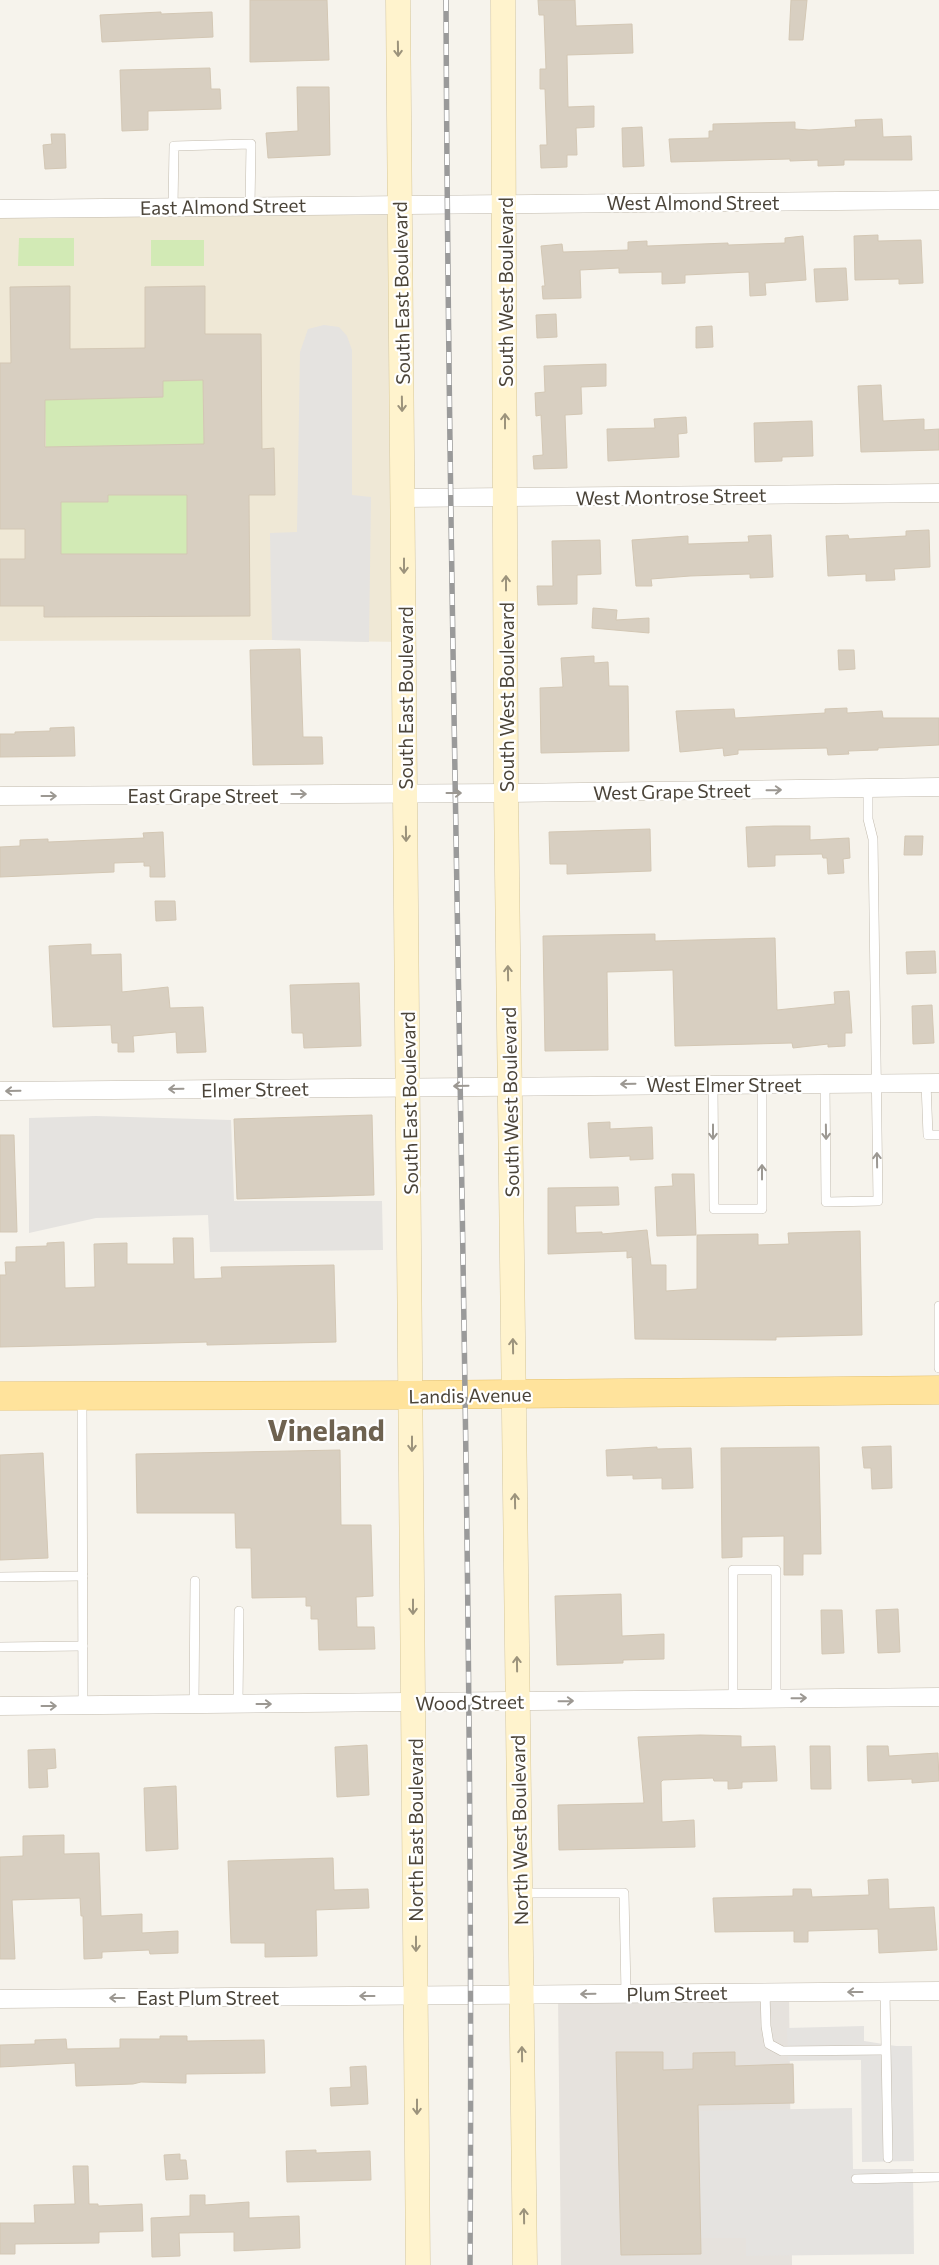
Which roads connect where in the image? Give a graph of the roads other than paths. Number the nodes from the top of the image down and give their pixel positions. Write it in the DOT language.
graph roads {
  1 [pos="398,0"];
  2 [pos="503,0"];
  3 [pos="939,200"];
  4 [pos="504,203"];
  5 [pos="400,204"];
  6 [pos="447,204"];
  7 [pos="250,206"];
  8 [pos="173,207"];
  9 [pos="0,208"];
  10 [pos="939,493"];
  11 [pos="403,498"];
  12 [pos="505,498"];
  13 [pos="939,787"];
  14 [pos="868,788"];
  15 [pos="506,793"];
  16 [pos="406,794"];
  17 [pos="0,796"];
  18 [pos="825,1083"];
  19 [pos="875,1083"];
  20 [pos="932,1083"];
  21 [pos="713,1084"];
  22 [pos="762,1084"];
  23 [pos="510,1086"];
  24 [pos="408,1087"];
  25 [pos="0,1092"];
  26 [pos="939,1134"];
  27 [pos="939,1306"];
  28 [pos="939,1368"];
  29 [pos="939,1390"];
  30 [pos="514,1394"];
  31 [pos="0,1396"];
  32 [pos="82,1396"];
  33 [pos="411,1396"];
  34 [pos="83,1576"];
  35 [pos="0,1577"];
  36 [pos="195,1580"];
  37 [pos="239,1611"];
  38 [pos="83,1646"];
  39 [pos="0,1647"];
  40 [pos="939,1697"];
  41 [pos="776,1698"];
  42 [pos="733,1699"];
  43 [pos="518,1702"];
  44 [pos="414,1703"];
  45 [pos="194,1704"];
  46 [pos="238,1704"];
  47 [pos="83,1705"];
  48 [pos="0,1706"];
  49 [pos="520,1893"];
  50 [pos="939,1991"];
  51 [pos="765,1992"];
  52 [pos="884,1992"];
  53 [pos="626,1994"];
  54 [pos="521,1995"];
  55 [pos="416,1996"];
  56 [pos="0,1999"];
  57 [pos="885,2050"];
  58 [pos="888,2158"];
  59 [pos="939,2177"];
  60 [pos="856,2179"];
  61 [pos="418,2265"];
  62 [pos="525,2265"];
  1 -- 5 [label="main road, South East Boulevard, one-way"];
  2 -- 4 [label="main road, South West Boulevard"];
  3 -- 4 [label="street, West Almond Street"];
  4 -- 6 [label="street, West Almond Street"];
  12 -- 4 [label="main road, South West Boulevard, one-way"];
  5 -- 6 [label="street, East Almond Street"];
  5 -- 7 [label="street, East Almond Street"];
  5 -- 11 [label="main road, South East Boulevard, one-way"];
  7 -- 8 [label="street, East Almond Street"];
  7 -- 8 [label="lane"];
  8 -- 9 [label="street, East Almond Street"];
  10 -- 12 [label="street, West Montrose Street"];
  11 -- 12 [label="street, West Montrose Street"];
  11 -- 16 [label="main road, South East Boulevard, one-way"];
  15 -- 12 [label="main road, South West Boulevard, one-way"];
  13 -- 14 [label="street, West Grape Street"];
  15 -- 14 [label="street, West Grape Street, one-way"];
  14 -- 19 [label="lane"];
  16 -- 15 [label="street, West Grape Street, one-way"];
  23 -- 15 [label="main road, South West Boulevard, one-way"];
  17 -- 16 [label="street, East Grape Street, one-way"];
  16 -- 24 [label="main road, South East Boulevard, one-way"];
  18 -- 19 [label="street, West Elmer Street"];
  18 -- 19 [label="lane, one-way"];
  18 -- 22 [label="street, West Elmer Street"];
  19 -- 20 [label="street, West Elmer Street"];
  20 -- 26 [label="lane"];
  21 -- 22 [label="street, West Elmer Street"];
  21 -- 22 [label="lane, one-way"];
  21 -- 23 [label="street, West Elmer Street, one-way"];
  23 -- 24 [label="street, Elmer Street, one-way"];
  30 -- 23 [label="main road, South West Boulevard, one-way"];
  24 -- 25 [label="street, Elmer Street, one-way"];
  24 -- 33 [label="main road, South East Boulevard"];
  27 -- 28 [label="lane"];
  29 -- 30 [label="main road, Landis Avenue"];
  30 -- 33 [label="main road, Landis Avenue"];
  43 -- 30 [label="main road, North West Boulevard, one-way"];
  31 -- 32 [label="main road, Landis Avenue"];
  32 -- 33 [label="main road, Landis Avenue"];
  32 -- 34 [label="lane"];
  33 -- 44 [label="main road, North East Boulevard, one-way"];
  34 -- 35 [label="lane"];
  34 -- 38 [label="lane"];
  36 -- 45 [label="lane"];
  37 -- 46 [label="lane"];
  38 -- 39 [label="lane"];
  38 -- 47 [label="lane"];
  41 -- 40 [label="street, Wood Street, one-way"];
  41 -- 42 [label="street, Wood Street"];
  41 -- 42 [label="lane"];
  43 -- 42 [label="street, Wood Street, one-way"];
  43 -- 44 [label="street, Wood Street"];
  43 -- 49 [label="main road, North West Boulevard"];
  46 -- 44 [label="street, Wood Street, one-way"];
  44 -- 55 [label="main road, North East Boulevard, one-way"];
  45 -- 46 [label="street, Wood Street"];
  45 -- 47 [label="street, Wood Street"];
  48 -- 47 [label="street, Wood Street, one-way"];
  49 -- 53 [label="lane"];
  49 -- 54 [label="main road, North West Boulevard"];
  50 -- 52 [label="street, Plum Street"];
  52 -- 51 [label="street, Plum Street, one-way"];
  51 -- 53 [label="street, Plum Street"];
  51 -- 57 [label="lane"];
  52 -- 57 [label="lane"];
  53 -- 54 [label="street, Plum Street, one-way"];
  54 -- 55 [label="street, Plum Street"];
  62 -- 54 [label="main road, North West Boulevard, one-way"];
  55 -- 56 [label="street, East Plum Street, one-way"];
  55 -- 61 [label="main road, North East Boulevard, one-way"];
  57 -- 58 [label="lane"];
  59 -- 60 [label="lane"];
}
